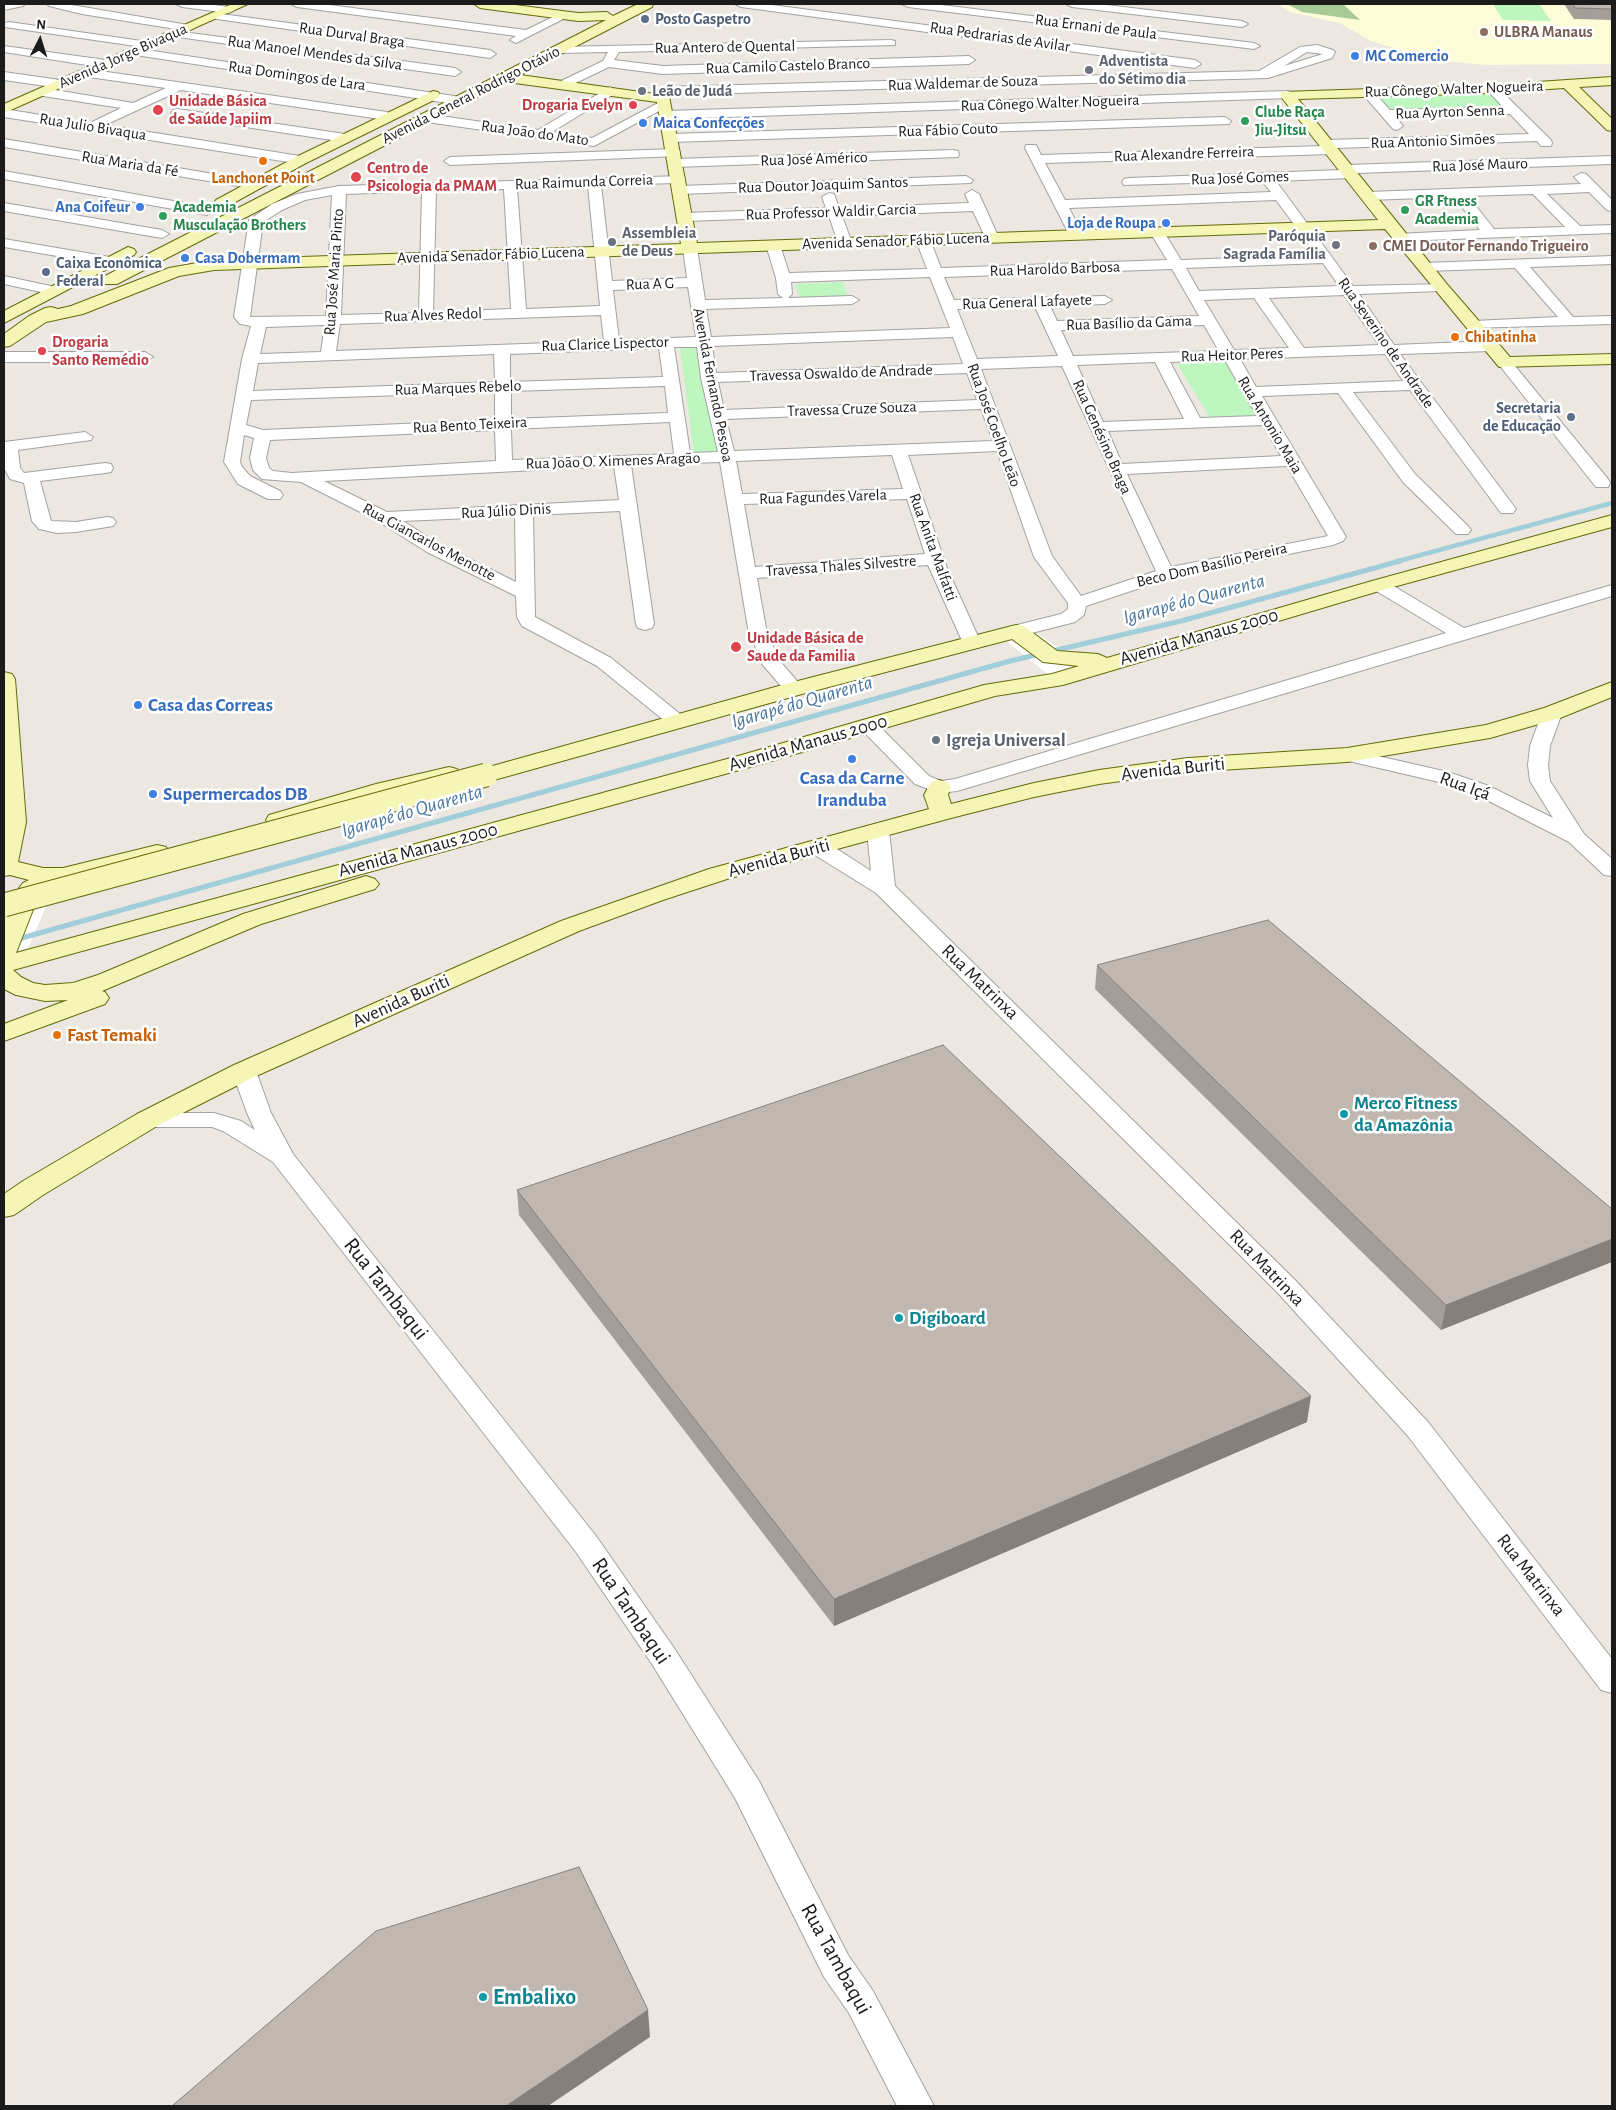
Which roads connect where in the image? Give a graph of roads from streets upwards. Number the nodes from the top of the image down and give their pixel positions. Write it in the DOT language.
graph roads {
  1 [pos="19,4"];
  2 [pos="55,4"];
  3 [pos="182,4"];
  4 [pos="242,4"];
  5 [pos="297,4"];
  6 [pos="480,4"];
  7 [pos="630,4"];
  8 [pos="647,4"];
  9 [pos="741,4"];
  10 [pos="908,4"];
  11 [pos="1072,4"];
  12 [pos="4,7"];
  13 [pos="876,9"];
  14 [pos="1051,9"];
  15 [pos="229,10"];
  16 [pos="214,16"];
  17 [pos="577,19"];
  18 [pos="862,19"];
  19 [pos="419,20"];
  20 [pos="1035,20"];
  21 [pos="1242,24"];
  22 [pos="9,25"];
  23 [pos="188,28"];
  24 [pos="175,34"];
  25 [pos="529,34"];
  26 [pos="1011,38"];
  27 [pos="380,39"];
  28 [pos="891,43"];
  29 [pos="149,45"];
  30 [pos="1254,46"];
  31 [pos="4,49"];
  32 [pos="559,50"];
  33 [pos="615,50"];
  34 [pos="133,52"];
  35 [pos="502,54"];
  36 [pos="342,57"];
  37 [pos="969,60"];
  38 [pos="901,62"];
  39 [pos="607,63"];
  40 [pos="106,64"];
  41 [pos="245,69"];
  42 [pos="471,70"];
  43 [pos="663,70"];
  44 [pos="86,72"];
  45 [pos="1263,73"];
  46 [pos="4,76"];
  47 [pos="303,77"];
  48 [pos="507,77"];
  49 [pos="1612,81"];
  50 [pos="60,84"];
  51 [pos="222,84"];
  52 [pos="565,84"];
  53 [pos="911,84"];
  54 [pos="1568,85"];
  55 [pos="180,86"];
  56 [pos="1492,88"];
  57 [pos="610,91"];
  58 [pos="43,92"];
  59 [pos="1367,92"];
  60 [pos="415,94"];
  61 [pos="1287,95"];
  62 [pos="431,96"];
  63 [pos="199,98"];
  64 [pos="1207,98"];
  65 [pos="461,101"];
  66 [pos="665,102"];
  67 [pos="136,107"];
  68 [pos="920,107"];
  69 [pos="6,108"];
  70 [pos="1513,110"];
  71 [pos="177,113"];
  72 [pos="1386,114"];
  73 [pos="387,116"];
  74 [pos="427,118"];
  75 [pos="1225,121"];
  76 [pos="1612,126"];
  77 [pos="91,127"];
  78 [pos="1020,128"];
  79 [pos="938,130"];
  80 [pos="112,131"];
  81 [pos="131,134"];
  82 [pos="540,134"];
  83 [pos="1540,137"];
  84 [pos="345,138"];
  85 [pos="1409,141"];
  86 [pos="4,143"];
  87 [pos="1329,147"];
  88 [pos="674,152"];
  89 [pos="1252,152"];
  90 [pos="62,153"];
  91 [pos="953,154"];
  92 [pos="1113,156"];
  93 [pos="816,158"];
  94 [pos="1036,159"];
  95 [pos="301,160"];
  96 [pos="1612,160"];
  97 [pos="450,161"];
  98 [pos="1566,162"];
  99 [pos="126,163"];
  100 [pos="1349,172"];
  101 [pos="4,175"];
  102 [pos="1266,177"];
  103 [pos="966,180"];
  104 [pos="594,182"];
  105 [pos="1128,182"];
  106 [pos="679,184"];
  107 [pos="825,184"];
  108 [pos="256,185"];
  109 [pos="510,185"];
  110 [pos="76,187"];
  111 [pos="429,187"];
  112 [pos="1592,188"];
  113 [pos="339,190"];
  114 [pos="1536,190"];
  115 [pos="1457,192"];
  116 [pos="1280,196"];
  117 [pos="1368,196"];
  118 [pos="1141,201"];
  119 [pos="1061,204"];
  120 [pos="4,207"];
  121 [pos="978,207"];
  122 [pos="1612,207"];
  123 [pos="26,210"];
  124 [pos="207,211"];
  125 [pos="834,212"];
  126 [pos="685,217"];
  127 [pos="1390,224"];
  128 [pos="1303,227"];
  129 [pos="1612,229"];
  130 [pos="1577,230"];
  131 [pos="1156,232"];
  132 [pos="1490,233"];
  133 [pos="162,234"];
  134 [pos="1076,235"];
  135 [pos="1400,237"];
  136 [pos="992,238"];
  137 [pos="923,240"];
  138 [pos="4,242"];
  139 [pos="844,242"];
  140 [pos="773,245"];
  141 [pos="690,248"];
  142 [pos="602,251"];
  143 [pos="515,254"];
  144 [pos="426,258"];
  145 [pos="1327,259"];
  146 [pos="337,260"];
  147 [pos="110,261"];
  148 [pos="250,263"];
  149 [pos="1609,263"];
  150 [pos="1175,264"];
  151 [pos="1519,264"];
  152 [pos="1425,267"];
  153 [pos="1089,268"];
  154 [pos="935,273"];
  155 [pos="848,276"];
  156 [pos="783,278"];
  157 [pos="4,280"];
  158 [pos="695,282"];
  159 [pos="604,286"];
  160 [pos="1440,287"];
  161 [pos="55,290"];
  162 [pos="1348,290"];
  163 [pos="1258,293"];
  164 [pos="1193,296"];
  165 [pos="852,300"];
  166 [pos="1105,300"];
  167 [pos="786,302"];
  168 [pos="1040,302"];
  169 [pos="697,305"];
  170 [pos="949,305"];
  171 [pos="607,310"];
  172 [pos="519,312"];
  173 [pos="426,316"];
  174 [pos="4,318"];
  175 [pos="333,319"];
  176 [pos="35,320"];
  177 [pos="1208,320"];
  178 [pos="1612,320"];
  179 [pos="1569,322"];
  180 [pos="259,323"];
  181 [pos="1118,323"];
  182 [pos="1473,325"];
  183 [pos="1050,326"];
  184 [pos="959,332"];
  185 [pos="864,335"];
  186 [pos="703,340"];
  187 [pos="4,342"];
  188 [pos="666,342"];
  189 [pos="612,344"];
  190 [pos="1491,346"];
  191 [pos="502,348"];
  192 [pos="1389,349"];
  193 [pos="1299,352"];
  194 [pos="328,355"];
  195 [pos="1228,355"];
  196 [pos="4,357"];
  197 [pos="145,357"];
  198 [pos="1160,357"];
  199 [pos="250,359"];
  200 [pos="1612,359"];
  201 [pos="1067,361"];
  202 [pos="1505,363"];
  203 [pos="973,366"];
  204 [pos="709,378"];
  205 [pos="672,381"];
  206 [pos="1414,385"];
  207 [pos="503,387"];
  208 [pos="1342,388"];
  209 [pos="1251,392"];
  210 [pos="243,396"];
  211 [pos="987,404"];
  212 [pos="718,415"];
  213 [pos="677,417"];
  214 [pos="1269,420"];
  215 [pos="1194,422"];
  216 [pos="503,423"];
  217 [pos="1098,427"];
  218 [pos="237,428"];
  219 [pos="263,435"];
  220 [pos="85,437"];
  221 [pos="1003,446"];
  222 [pos="6,447"];
  223 [pos="899,451"];
  224 [pos="727,457"];
  225 [pos="683,459"];
  226 [pos="622,461"];
  227 [pos="1291,461"];
  228 [pos="504,465"];
  229 [pos="105,468"];
  230 [pos="1116,469"];
  231 [pos="31,478"];
  232 [pos="305,478"];
  233 [pos="1602,483"];
  234 [pos="914,494"];
  235 [pos="274,495"];
  236 [pos="733,499"];
  237 [pos="629,504"];
  238 [pos="1507,509"];
  239 [pos="524,510"];
  240 [pos="384,517"];
  241 [pos="1612,521"];
  242 [pos="107,522"];
  243 [pos="1462,530"];
  244 [pos="1333,540"];
  245 [pos="935,559"];
  246 [pos="1166,572"];
  247 [pos="747,573"];
  248 [pos="1379,585"];
  249 [pos="1612,590"];
  250 [pos="525,593"];
  251 [pos="1077,603"];
  252 [pos="645,624"];
  253 [pos="1460,634"];
  254 [pos="1021,635"];
  255 [pos="972,643"];
  256 [pos="1049,655"];
  257 [pos="1124,659"];
  258 [pos="4,679"];
  259 [pos="794,689"];
  260 [pos="1612,689"];
  261 [pos="992,690"];
  262 [pos="1552,713"];
  263 [pos="678,722"];
  264 [pos="868,726"];
  265 [pos="1346,755"];
  266 [pos="746,761"];
  267 [pos="532,762"];
  268 [pos="939,787"];
  269 [pos="942,813"];
  270 [pos="878,832"];
  271 [pos="1576,838"];
  272 [pos="818,847"];
  273 [pos="4,867"];
  274 [pos="1612,870"];
  275 [pos="63,876"];
  276 [pos="884,888"];
  277 [pos="10,913"];
  278 [pos="4,951"];
  279 [pos="170,954"];
  280 [pos="4,964"];
  281 [pos="4,975"];
  282 [pos="4,1033"];
  283 [pos="244,1070"];
  284 [pos="147,1120"];
  285 [pos="282,1157"];
  286 [pos="4,1208"];
  287 [pos="1612,1681"];
  288 [pos="916,2106"];
  1 -- 12 [label="street"];
  2 -- 23 [label="street"];
  3 -- 15 [label="street"];
  4 -- 15 [label="street, Avenida Jorge Bivaqua"];
  5 -- 19 [label="street"];
  6 -- 17 [label="street"];
  7 -- 17 [label="street"];
  8 -- 32 [label="street, Avenida General Rodrigo Otávio"];
  9 -- 18 [label="street, Rua Pedrarias de Avilar"];
  10 -- 20 [label="street, Rua Ernani de Paula"];
  11 -- 21 [label="street"];
  13 -- 18 [label="street"];
  14 -- 20 [label="street"];
  15 -- 16 [label="street, Avenida Jorge Bivaqua"];
  16 -- 23 [label="street, Avenida Jorge Bivaqua"];
  16 -- 27 [label="street, Rua Durval Braga"];
  17 -- 25 [label="street"];
  17 -- 35 [label="street, Avenida General Rodrigo Otávio"];
  18 -- 26 [label="street, Rua Pedrarias de Avilar"];
  19 -- 25 [label="street"];
  19 -- 27 [label="street"];
  20 -- 26 [label="street"];
  20 -- 30 [label="street, Rua Ernani de Paula"];
  22 -- 29 [label="street"];
  23 -- 24 [label="street, Avenida Jorge Bivaqua"];
  24 -- 29 [label="street, Avenida Jorge Bivaqua"];
  24 -- 36 [label="street, Rua Manoel Mendes da Silva"];
  25 -- 35 [label="street"];
  26 -- 45 [label="street, Rua Pedrarias de Avilar"];
  27 -- 35 [label="street, Rua Durval Braga"];
  27 -- 36 [label="street"];
  28 -- 33 [label="street, Rua Antero de Quental"];
  29 -- 34 [label="street, Avenida Jorge Bivaqua"];
  31 -- 40 [label="street"];
  32 -- 33 [label="street, Rua Antero de Quental"];
  32 -- 48 [label="street, Avenida General Rodrigo Otávio"];
  33 -- 39 [label="street"];
  34 -- 40 [label="street, Avenida Jorge Bivaqua"];
  34 -- 41 [label="street, Rua Domingos de Lara"];
  35 -- 42 [label="street, Avenida General Rodrigo Otávio"];
  36 -- 42 [label="street, Rua Manoel Mendes da Silva"];
  36 -- 47 [label="street"];
  37 -- 38 [label="street, Rua Camilo Castelo Branco"];
  38 -- 43 [label="street, Rua Camilo Castelo Branco"];
  38 -- 53 [label="street"];
  39 -- 43 [label="street, Rua Camilo Castelo Branco"];
  39 -- 52 [label="street"];
  40 -- 44 [label="street, Avenida Jorge Bivaqua"];
  41 -- 47 [label="street, Rua Domingos de Lara"];
  41 -- 51 [label="street"];
  42 -- 48 [label="street"];
  42 -- 60 [label="street"];
  42 -- 62 [label="street, Avenida General Rodrigo Otávio"];
  43 -- 66 [label="street, Avenida Fernando Pessoa"];
  44 -- 50 [label="street, Avenida Jorge Bivaqua"];
  44 -- 55 [label="street"];
  45 -- 45 [label="street, Rua Waldemar de Souza"];
  45 -- 53 [label="street, Rua Waldemar de Souza"];
  45 -- 61 [label="street"];
  46 -- 50 [label="street"];
  47 -- 60 [label="street, Rua Domingos de Lara"];
  48 -- 52 [label="street"];
  48 -- 65 [label="street, Avenida General Rodrigo Otávio"];
  49 -- 54 [label="street, Rua Cônego Walter Nogueira"];
  50 -- 58 [label="street, Avenida Jorge Bivaqua"];
  51 -- 63 [label="street"];
  51 -- 73 [label="street"];
  52 -- 57 [label="street"];
  53 -- 66 [label="street, Rua Waldemar de Souza"];
  53 -- 68 [label="street"];
  54 -- 56 [label="street, Rua Cônego Walter Nogueira"];
  54 -- 76 [label="street"];
  55 -- 63 [label="street"];
  55 -- 67 [label="street"];
  56 -- 59 [label="street, Rua Cônego Walter Nogueira"];
  56 -- 70 [label="street"];
  57 -- 66 [label="street"];
  57 -- 82 [label="street"];
  58 -- 67 [label="street"];
  58 -- 69 [label="street, Avenida Jorge Bivaqua"];
  59 -- 61 [label="street, Rua Cônego Walter Nogueira"];
  59 -- 72 [label="street"];
  60 -- 62 [label="street, Rua Domingos de Lara"];
  61 -- 64 [label="street, Rua Cônego Walter Nogueira"];
  61 -- 87 [label="street"];
  62 -- 65 [label="street, Rua Domingos de Lara"];
  62 -- 73 [label="street, Avenida General Rodrigo Otávio"];
  63 -- 71 [label="street"];
  64 -- 68 [label="street, Rua Cônego Walter Nogueira"];
  64 -- 75 [label="street"];
  65 -- 74 [label="street, Avenida General Rodrigo Otávio"];
  66 -- 68 [label="street, Rua Cônego Walter Nogueira"];
  66 -- 82 [label="street, Rua João do Mato"];
  66 -- 88 [label="street, Avenida Fernando Pessoa"];
  67 -- 77 [label="street"];
  68 -- 79 [label="street"];
  69 -- 77 [label="street, Rua Julio Bivaqua"];
  70 -- 72 [label="street, Rua Ayrton Senna"];
  70 -- 83 [label="street"];
  71 -- 81 [label="street"];
  71 -- 84 [label="street"];
  72 -- 85 [label="street"];
  73 -- 84 [label="street, Avenida General Rodrigo Otávio"];
  74 -- 82 [label="street, Rua João do Mato"];
  74 -- 176 [label="street, Avenida General Rodrigo Otávio"];
  75 -- 78 [label="street, Rua Fábio Couto"];
  75 -- 89 [label="street"];
  77 -- 80 [label="street, Rua Julio Bivaqua"];
  78 -- 79 [label="street, Rua Fábio Couto"];
  78 -- 94 [label="street"];
  79 -- 88 [label="street, Rua Fábio Couto"];
  79 -- 91 [label="street"];
  80 -- 81 [label="street, Rua Julio Bivaqua"];
  80 -- 90 [label="street"];
  81 -- 95 [label="street, Rua Julio Bivaqua"];
  83 -- 85 [label="street, Rua Antonio Simões"];
  83 -- 98 [label="street"];
  84 -- 95 [label="street, Avenida General Rodrigo Otávio"];
  85 -- 87 [label="street, Rua Antonio Simões"];
  86 -- 90 [label="street, Rua Maria da Fé"];
  87 -- 89 [label="street, Rua Alexandre Ferreira"];
  87 -- 100 [label="street"];
  88 -- 93 [label="street, Rua José Américo"];
  88 -- 97 [label="street"];
  88 -- 106 [label="street, Avenida Fernando Pessoa"];
  89 -- 92 [label="street, Rua Alexandre Ferreira"];
  90 -- 99 [label="street, Rua Maria da Fé"];
  91 -- 93 [label="street, Rua José Américo"];
  91 -- 103 [label="street"];
  92 -- 94 [label="street, Rua Alexandre Ferreira"];
  92 -- 105 [label="street"];
  93 -- 107 [label="street"];
  94 -- 119 [label="street"];
  95 -- 108 [label="street, Avenida General Rodrigo Otávio"];
  96 -- 98 [label="street, Rua José Mauro"];
  98 -- 100 [label="street, Rua José Mauro"];
  98 -- 112 [label="street"];
  99 -- 108 [label="street, Rua Maria da Fé"];
  99 -- 110 [label="street"];
  100 -- 102 [label="street, Rua José Gomes"];
  100 -- 117 [label="street"];
  101 -- 110 [label="street"];
  102 -- 105 [label="street, Rua José Gomes"];
  102 -- 116 [label="street, Rua Severino de Andrade"];
  103 -- 107 [label="street, Rua Doutor Joaquim Santos"];
  103 -- 121 [label="street"];
  104 -- 106 [label="street, Rua Raimunda Correia"];
  104 -- 109 [label="street, Rua Raimunda Correia"];
  104 -- 142 [label="street"];
  105 -- 118 [label="street"];
  106 -- 107 [label="street, Rua Doutor Joaquim Santos"];
  106 -- 126 [label="street, Avenida Fernando Pessoa"];
  107 -- 125 [label="street"];
  108 -- 124 [label="street, Avenida General Rodrigo Otávio"];
  109 -- 111 [label="street, Rua Raimunda Correia"];
  109 -- 143 [label="street"];
  110 -- 123 [label="street"];
  110 -- 124 [label="street"];
  111 -- 113 [label="street, Rua Raimunda Correia"];
  111 -- 144 [label="street"];
  112 -- 114 [label="street"];
  112 -- 122 [label="street"];
  113 -- 146 [label="street, Rua José Maria Pinto"];
  113 -- 148 [label="street, Rua Raimunda Correia"];
  114 -- 115 [label="street"];
  114 -- 130 [label="street"];
  115 -- 117 [label="street"];
  115 -- 132 [label="street"];
  116 -- 118 [label="street"];
  116 -- 128 [label="street, Rua Severino de Andrade"];
  117 -- 127 [label="street"];
  118 -- 119 [label="street"];
  119 -- 134 [label="street"];
  120 -- 123 [label="street"];
  121 -- 125 [label="street, Rua Professor Waldir Garcia"];
  121 -- 136 [label="street"];
  123 -- 133 [label="street"];
  124 -- 133 [label="street, Avenida General Rodrigo Otávio"];
  125 -- 126 [label="street, Rua Professor Waldir Garcia"];
  125 -- 139 [label="street"];
  126 -- 141 [label="street, Avenida Fernando Pessoa"];
  127 -- 128 [label="street, Avenida Senador Fábio Lucena"];
  127 -- 135 [label="street"];
  128 -- 131 [label="street, Avenida Senador Fábio Lucena"];
  128 -- 145 [label="street, Rua Severino de Andrade"];
  129 -- 130 [label="street"];
  130 -- 132 [label="street"];
  131 -- 134 [label="street, Avenida Senador Fábio Lucena"];
  131 -- 150 [label="street, Rua Antonio Maia"];
  132 -- 135 [label="street"];
  133 -- 147 [label="street, Avenida General Rodrigo Otávio"];
  134 -- 136 [label="street, Avenida Senador Fábio Lucena"];
  135 -- 152 [label="street"];
  136 -- 137 [label="street, Avenida Senador Fábio Lucena"];
  137 -- 139 [label="street, Avenida Senador Fábio Lucena"];
  137 -- 154 [label="street, Rua José Coelho Leão"];
  138 -- 147 [label="street"];
  139 -- 140 [label="street, Avenida Senador Fábio Lucena"];
  140 -- 141 [label="street, Avenida Senador Fábio Lucena"];
  140 -- 156 [label="street"];
  141 -- 142 [label="street, Avenida Senador Fábio Lucena"];
  141 -- 158 [label="street, Avenida Fernando Pessoa"];
  142 -- 143 [label="street, Avenida Senador Fábio Lucena"];
  142 -- 159 [label="street"];
  143 -- 144 [label="street, Avenida Senador Fábio Lucena"];
  143 -- 172 [label="street"];
  144 -- 146 [label="street, Avenida Senador Fábio Lucena"];
  144 -- 173 [label="street"];
  145 -- 150 [label="street, Rua Haroldo Barbosa"];
  145 -- 162 [label="street, Rua Severino de Andrade"];
  146 -- 148 [label="street, Avenida Senador Fábio Lucena"];
  146 -- 175 [label="street, Rua José Maria Pinto"];
  147 -- 161 [label="street, Avenida General Rodrigo Otávio"];
  148 -- 176 [label="street, Avenida Senador Fábio Lucena"];
  148 -- 180 [label="street"];
  149 -- 151 [label="street"];
  150 -- 153 [label="street, Rua Haroldo Barbosa"];
  150 -- 164 [label="street, Rua Antonio Maia"];
  151 -- 152 [label="street"];
  151 -- 179 [label="street"];
  152 -- 160 [label="street"];
  153 -- 154 [label="street, Rua Haroldo Barbosa"];
  153 -- 166 [label="street"];
  154 -- 155 [label="street, Rua Haroldo Barbosa"];
  154 -- 170 [label="street, Rua José Coelho Leão"];
  155 -- 156 [label="street, Rua Haroldo Barbosa"];
  155 -- 165 [label="street"];
  156 -- 167 [label="street"];
  157 -- 161 [label="street"];
  158 -- 159 [label="street, Rua A G"];
  158 -- 169 [label="street, Avenida Fernando Pessoa"];
  159 -- 171 [label="street"];
  160 -- 162 [label="street"];
  160 -- 182 [label="street"];
  161 -- 174 [label="street, Avenida General Rodrigo Otávio"];
  162 -- 163 [label="street"];
  162 -- 192 [label="street, Rua Severino de Andrade"];
  163 -- 164 [label="street"];
  163 -- 193 [label="street"];
  164 -- 177 [label="street, Rua Antonio Maia"];
  165 -- 167 [label="street"];
  165 -- 185 [label="street"];
  166 -- 168 [label="street, Rua General Lafayete"];
  166 -- 181 [label="street"];
  167 -- 169 [label="street"];
  168 -- 170 [label="street, Rua General Lafayete"];
  168 -- 183 [label="street, Rua Genésino Braga"];
  169 -- 186 [label="street, Avenida Fernando Pessoa"];
  170 -- 184 [label="street, Rua José Coelho Leão"];
  171 -- 172 [label="street, Rua Alves Redol"];
  171 -- 189 [label="street"];
  172 -- 173 [label="street, Rua Alves Redol"];
  173 -- 175 [label="street, Rua Alves Redol"];
  175 -- 180 [label="street, Rua Alves Redol"];
  175 -- 194 [label="street, Rua José Maria Pinto"];
  176 -- 187 [label="street, Avenida General Rodrigo Otávio"];
  177 -- 181 [label="street, Rua Basílio da Gama"];
  177 -- 195 [label="street, Rua Antonio Maia"];
  178 -- 179 [label="street"];
  179 -- 182 [label="street"];
  180 -- 199 [label="street"];
  181 -- 183 [label="street, Rua Basílio da Gama"];
  182 -- 190 [label="street"];
  183 -- 201 [label="street, Rua Genésino Braga"];
  184 -- 185 [label="street, Rua Clarice Lispector"];
  184 -- 203 [label="street, Rua José Coelho Leão"];
  185 -- 186 [label="street, Rua Clarice Lispector"];
  186 -- 188 [label="street, Rua Clarice Lispector"];
  186 -- 204 [label="street, Avenida Fernando Pessoa"];
  188 -- 189 [label="street, Rua Clarice Lispector"];
  188 -- 205 [label="street"];
  189 -- 191 [label="street, Rua Clarice Lispector"];
  190 -- 192 [label="street, Rua Heitor Peres"];
  190 -- 202 [label="street"];
  191 -- 194 [label="street, Rua Clarice Lispector"];
  191 -- 207 [label="street"];
  192 -- 193 [label="street, Rua Heitor Peres"];
  192 -- 206 [label="street, Rua Severino de Andrade"];
  193 -- 195 [label="street, Rua Heitor Peres"];
  194 -- 199 [label="street, Rua Clarice Lispector"];
  195 -- 198 [label="street, Rua Heitor Peres"];
  195 -- 209 [label="street, Rua Antonio Maia"];
  196 -- 197 [label="street"];
  198 -- 201 [label="street, Rua Heitor Peres"];
  198 -- 215 [label="street"];
  199 -- 210 [label="street"];
  200 -- 202 [label="street"];
  201 -- 203 [label="street, Rua Heitor Peres"];
  201 -- 217 [label="street, Rua Genésino Braga"];
  202 -- 233 [label="street"];
  203 -- 204 [label="street, Travessa Oswaldo de Andrade"];
  203 -- 211 [label="street, Rua José Coelho Leão"];
  204 -- 212 [label="street, Avenida Fernando Pessoa"];
  205 -- 207 [label="street, Rua Marques Rebelo"];
  205 -- 213 [label="street"];
  206 -- 208 [label="street"];
  206 -- 238 [label="street, Rua Severino de Andrade"];
  207 -- 210 [label="street, Rua Marques Rebelo"];
  207 -- 216 [label="street"];
  208 -- 209 [label="street"];
  208 -- 243 [label="street"];
  209 -- 214 [label="street, Rua Antonio Maia"];
  210 -- 218 [label="street"];
  211 -- 212 [label="street, Travessa Cruze Souza"];
  211 -- 221 [label="street, Rua José Coelho Leão"];
  212 -- 224 [label="street, Avenida Fernando Pessoa"];
  213 -- 216 [label="street, Rua Bento Teixeira"];
  213 -- 225 [label="street"];
  214 -- 215 [label="street"];
  214 -- 227 [label="street, Rua Antonio Maia"];
  215 -- 217 [label="street"];
  216 -- 219 [label="street, Rua Bento Teixeira"];
  216 -- 228 [label="street"];
  217 -- 230 [label="street, Rua Genésino Braga"];
  218 -- 219 [label="street, Rua Bento Teixeira"];
  218 -- 235 [label="street"];
  219 -- 232 [label="street, Rua João O. Ximenes Aragão"];
  220 -- 222 [label="street"];
  221 -- 223 [label="street, Rua João O. Ximenes Aragão"];
  221 -- 251 [label="street, Rua José Coelho Leão"];
  222 -- 231 [label="street"];
  223 -- 224 [label="street, Rua João O. Ximenes Aragão"];
  223 -- 234 [label="street, Rua Anita Malfatti"];
  224 -- 225 [label="street, Rua João O. Ximenes Aragão"];
  224 -- 236 [label="street, Avenida Fernando Pessoa"];
  225 -- 226 [label="street, Rua João O. Ximenes Aragão"];
  226 -- 228 [label="street, Rua João O. Ximenes Aragão"];
  226 -- 237 [label="street"];
  227 -- 230 [label="street"];
  227 -- 244 [label="street, Rua Antonio Maia"];
  228 -- 232 [label="street, Rua João O. Ximenes Aragão"];
  229 -- 231 [label="street"];
  230 -- 246 [label="street, Rua Genésino Braga"];
  231 -- 242 [label="street"];
  232 -- 240 [label="street, Rua Giancarlos Menotte"];
  234 -- 236 [label="street, Rua Fagundes Varela"];
  234 -- 245 [label="street, Rua Anita Malfatti"];
  236 -- 247 [label="street, Avenida Fernando Pessoa"];
  237 -- 239 [label="street, Rua Júlio Dinis"];
  237 -- 252 [label="street"];
  239 -- 240 [label="street, Rua Júlio Dinis"];
  239 -- 250 [label="street"];
  240 -- 250 [label="street, Rua Giancarlos Menotte"];
  241 -- 248 [label="street, Avenida Manaus 2000"];
  244 -- 246 [label="street, Beco Dom Basílio Pereira"];
  245 -- 247 [label="street, Travessa Thales Silvestre"];
  245 -- 255 [label="street, Rua Anita Malfatti"];
  246 -- 251 [label="street, Beco Dom Basílio Pereira"];
  247 -- 259 [label="street, Avenida Fernando Pessoa"];
  248 -- 253 [label="street"];
  248 -- 257 [label="street, Avenida Manaus 2000"];
  249 -- 253 [label="street"];
  250 -- 263 [label="street"];
  251 -- 254 [label="street"];
  253 -- 268 [label="street"];
  254 -- 255 [label="street"];
  254 -- 256 [label="street"];
  255 -- 259 [label="street"];
  256 -- 257 [label="street"];
  256 -- 261 [label="street"];
  257 -- 261 [label="street, Avenida Manaus 2000"];
  258 -- 273 [label="street"];
  259 -- 263 [label="street"];
  260 -- 262 [label="street, Avenida Buriti"];
  261 -- 264 [label="street, Avenida Manaus 2000"];
  262 -- 265 [label="street, Avenida Buriti"];
  262 -- 271 [label="street, Rua Içá"];
  263 -- 267 [label="street"];
  264 -- 266 [label="street, Avenida Manaus 2000"];
  264 -- 268 [label="street"];
  265 -- 269 [label="street, Avenida Buriti"];
  265 -- 271 [label="street, Rua Içá"];
  266 -- 279 [label="street"];
  266 -- 280 [label="street, Avenida Manaus 2000"];
  267 -- 275 [label="street"];
  267 -- 277 [label="street, bridge"];
  268 -- 269 [label="street"];
  269 -- 270 [label="street, Avenida Buriti"];
  270 -- 272 [label="street, Avenida Buriti"];
  270 -- 276 [label="street"];
  271 -- 274 [label="street, Rua Içá"];
  272 -- 276 [label="street, Rua Matrinxa"];
  272 -- 283 [label="street, Avenida Buriti"];
  273 -- 275 [label="street"];
  275 -- 277 [label="street"];
  276 -- 287 [label="street, Rua Matrinxa"];
  277 -- 278 [label="street"];
  279 -- 281 [label="street"];
  279 -- 282 [label="street"];
  283 -- 284 [label="street, Avenida Buriti"];
  283 -- 285 [label="street, Rua Tambaqui"];
  284 -- 285 [label="street, Rua Tambaqui"];
  284 -- 286 [label="street, Avenida Buriti"];
  285 -- 288 [label="street, Rua Tambaqui"];
}
